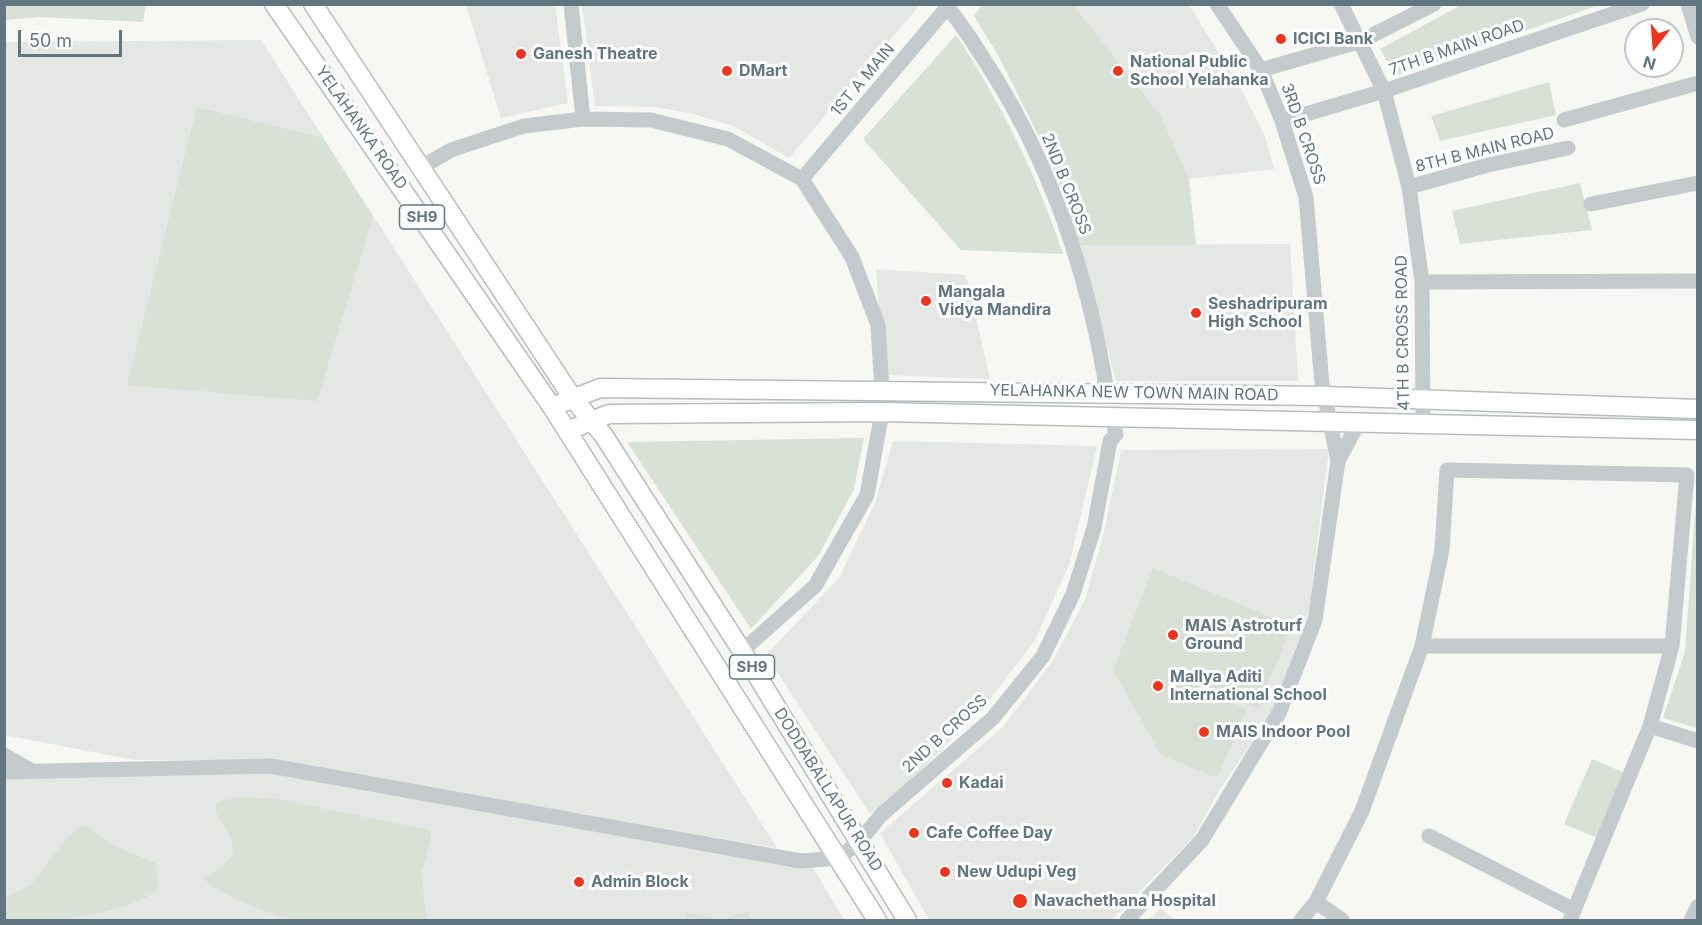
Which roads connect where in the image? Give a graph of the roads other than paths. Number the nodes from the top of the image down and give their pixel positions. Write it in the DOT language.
graph roads {
  1 [pos="274,4"];
  2 [pos="313,4"];
  3 [pos="571,4"];
  4 [pos="1217,4"];
  5 [pos="1341,4"];
  6 [pos="1434,4"];
  7 [pos="1642,4"];
  8 [pos="1688,4"];
  9 [pos="948,6"];
  10 [pos="1698,37"];
  11 [pos="1361,40"];
  12 [pos="1261,70"];
  13 [pos="1698,84"];
  14 [pos="1384,91"];
  15 [pos="583,119"];
  16 [pos="1564,120"];
  17 [pos="1282,121"];
  18 [pos="1568,148"];
  19 [pos="420,168"];
  20 [pos="802,179"];
  21 [pos="1698,183"];
  22 [pos="1409,187"];
  23 [pos="1591,204"];
  24 [pos="1698,281"];
  25 [pos="1422,282"];
  26 [pos="882,391"];
  27 [pos="1107,392"];
  28 [pos="1324,396"];
  29 [pos="572,397"];
  30 [pos="1423,399"];
  31 [pos="552,406"];
  32 [pos="1698,409"];
  33 [pos="882,412"];
  34 [pos="1112,417"];
  35 [pos="589,421"];
  36 [pos="1328,422"];
  37 [pos="1359,423"];
  38 [pos="1423,424"];
  39 [pos="1698,430"];
  40 [pos="567,431"];
  41 [pos="1338,461"];
  42 [pos="1422,646"];
  43 [pos="1672,646"];
  44 [pos="742,651"];
  45 [pos="1650,726"];
  46 [pos="1698,741"];
  47 [pos="4,755"];
  48 [pos="32,771"];
  49 [pos="4,772"];
  50 [pos="1429,836"];
  51 [pos="860,841"];
  52 [pos="839,858"];
  53 [pos="1316,902"];
  54 [pos="1698,906"];
  55 [pos="1572,915"];
  56 [pos="877,921"];
  57 [pos="907,921"];
  58 [pos="1127,921"];
  59 [pos="1301,921"];
  60 [pos="1342,921"];
  61 [pos="1691,921"];
  1 -- 31 [label="main road, YELAHANKA ROAD / SH9"];
  2 -- 19 [label="main road, YELAHANKA ROAD / SH9"];
  3 -- 15 [label="street"];
  4 -- 12 [label="street, 3RD B CROSS"];
  5 -- 11 [label="street, 4TH B CROSS ROAD"];
  6 -- 11 [label="street"];
  7 -- 14 [label="street, 7TH B MAIN ROAD"];
  8 -- 10 [label="street"];
  9 -- 20 [label="street, 1ST A MAIN"];
  9 -- 27 [label="street, 2ND B CROSS"];
  11 -- 12 [label="street"];
  11 -- 14 [label="street, 4TH B CROSS ROAD"];
  12 -- 17 [label="street, 3RD B CROSS"];
  13 -- 16 [label="street, 8TH B MAIN ROAD"];
  14 -- 17 [label="street, 7TH B MAIN ROAD"];
  14 -- 22 [label="street, 4TH B CROSS ROAD"];
  15 -- 19 [label="street"];
  15 -- 20 [label="street"];
  17 -- 28 [label="street, 3RD B CROSS"];
  18 -- 22 [label="street, 8TH B MAIN ROAD"];
  19 -- 29 [label="main road, YELAHANKA ROAD / SH9"];
  20 -- 26 [label="street"];
  21 -- 23 [label="street"];
  22 -- 25 [label="street, 4TH B CROSS ROAD"];
  24 -- 25 [label="street"];
  25 -- 30 [label="street, 4TH B CROSS ROAD"];
  26 -- 27 [label="main road, YELAHANKA NEW TOWN MAIN ROAD"];
  26 -- 29 [label="main road, YELAHANKA NEW TOWN MAIN ROAD"];
  27 -- 28 [label="main road, YELAHANKA NEW TOWN MAIN ROAD"];
  28 -- 30 [label="main road, YELAHANKA NEW TOWN MAIN ROAD"];
  28 -- 36 [label="street, 3RD B CROSS"];
  29 -- 31 [label="main road, YELAHANKA NEW TOWN MAIN ROAD"];
  29 -- 35 [label="main road, YELAHANKA ROAD / SH9"];
  30 -- 32 [label="main road, YELAHANKA NEW TOWN MAIN ROAD"];
  30 -- 38 [label="street, 4TH B CROSS ROAD"];
  31 -- 40 [label="main road, YELAHANKA ROAD / SH9"];
  33 -- 34 [label="main road, YELAHANKA NEW TOWN MAIN ROAD"];
  33 -- 35 [label="main road, YELAHANKA NEW TOWN MAIN ROAD"];
  33 -- 44 [label="street"];
  34 -- 36 [label="main road, YELAHANKA NEW TOWN MAIN ROAD"];
  34 -- 51 [label="street, 2ND B CROSS"];
  35 -- 40 [label="main road, YELAHANKA NEW TOWN MAIN ROAD"];
  35 -- 44 [label="main road, DODDABALLAPUR ROAD / SH9"];
  36 -- 37 [label="main road, YELAHANKA NEW TOWN MAIN ROAD"];
  36 -- 41 [label="street, 3RD B CROSS"];
  37 -- 38 [label="main road, YELAHANKA NEW TOWN MAIN ROAD"];
  37 -- 41 [label="street"];
  38 -- 39 [label="main road, YELAHANKA NEW TOWN MAIN ROAD"];
  40 -- 52 [label="main road, DODDABALLAPUR ROAD / SH9"];
  41 -- 58 [label="street"];
  42 -- 43 [label="street"];
  42 -- 43 [label="street"];
  42 -- 53 [label="street"];
  43 -- 45 [label="street"];
  44 -- 51 [label="main road, DODDABALLAPUR ROAD / SH9"];
  45 -- 46 [label="street"];
  45 -- 55 [label="street"];
  47 -- 48 [label="street"];
  48 -- 49 [label="street"];
  48 -- 52 [label="street"];
  50 -- 55 [label="street"];
  51 -- 52 [label="street, 2ND B CROSS"];
  51 -- 57 [label="main road, DODDABALLAPUR ROAD / SH9"];
  52 -- 56 [label="main road, DODDABALLAPUR ROAD / SH9"];
  53 -- 59 [label="street"];
  53 -- 60 [label="street"];
  54 -- 61 [label="street"];
}
